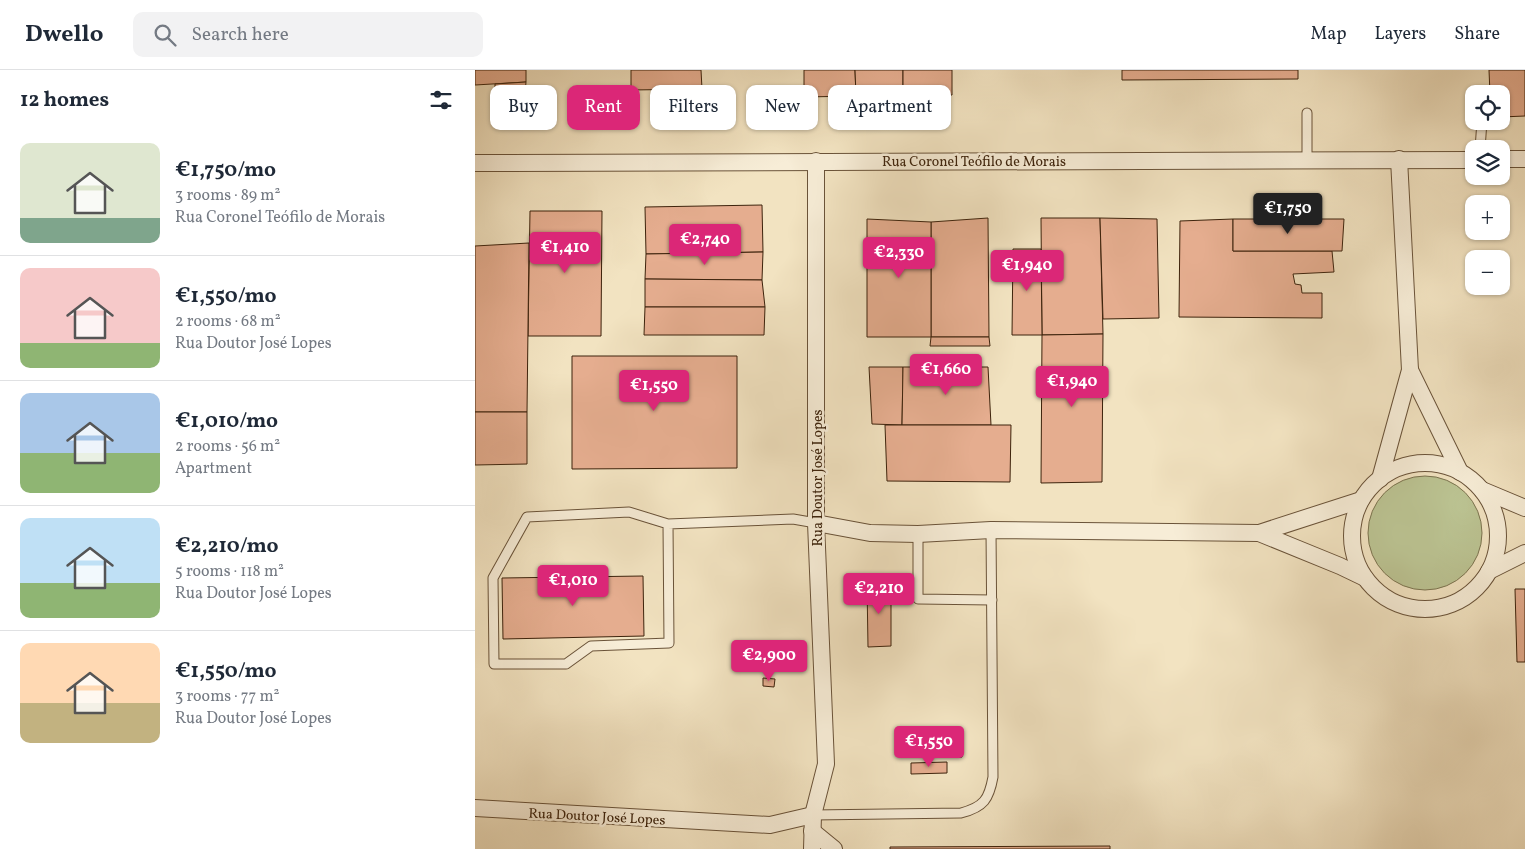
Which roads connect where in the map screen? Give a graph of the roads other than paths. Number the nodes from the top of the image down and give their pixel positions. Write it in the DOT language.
graph roads {
  1 [pos="1307,113"];
  2 [pos="1525,159"];
  3 [pos="1399,160"];
  4 [pos="1465,160"];
  5 [pos="1510,160"];
  6 [pos="816,161"];
  7 [pos="1307,161"];
  8 [pos="475,163"];
  9 [pos="1410,370"];
  10 [pos="1460,472"];
  11 [pos="1380,478"];
  12 [pos="1482,490"];
  13 [pos="1361,500"];
  14 [pos="1525,508"];
  15 [pos="816,523"];
  16 [pos="668,524"];
  17 [pos="991,530"];
  18 [pos="1259,533"];
  19 [pos="918,534"];
  20 [pos="1525,553"];
  21 [pos="1489,571"];
  22 [pos="1365,578"];
  23 [pos="992,600"];
  24 [pos="475,808"];
  25 [pos="813,823"];
  26 [pos="812,849"];
  27 [pos="834,849"];
  1 -- 7 [label="lane"];
  2 -- 5 [label="street"];
  3 -- 4 [label="street, Rua Coronel Teófilo de Morais"];
  3 -- 7 [label="street, Rua Coronel Teófilo de Morais"];
  3 -- 9 [label="street"];
  6 -- 7 [label="street, Rua Coronel Teófilo de Morais"];
  6 -- 8 [label="street, Rua Coronel Teófilo de Morais"];
  6 -- 15 [label="street, Rua Doutor José Lopes"];
  9 -- 10 [label="street"];
  9 -- 11 [label="street"];
  10 -- 11 [label="street"];
  10 -- 12 [label="street"];
  11 -- 13 [label="street"];
  12 -- 14 [label="street"];
  12 -- 21 [label="street"];
  13 -- 18 [label="street"];
  13 -- 22 [label="street"];
  15 -- 16 [label="lane"];
  15 -- 19 [label="street"];
  15 -- 25 [label="street, Rua Doutor José Lopes"];
  16 -- 16 [label="lane"];
  17 -- 18 [label="street"];
  17 -- 19 [label="street"];
  17 -- 23 [label="lane"];
  18 -- 22 [label="street"];
  19 -- 23 [label="lane"];
  20 -- 21 [label="street"];
  21 -- 22 [label="street"];
  23 -- 25 [label="lane"];
  24 -- 25 [label="street, Rua Doutor José Lopes"];
  25 -- 26 [label="street"];
  25 -- 27 [label="street"];
}
